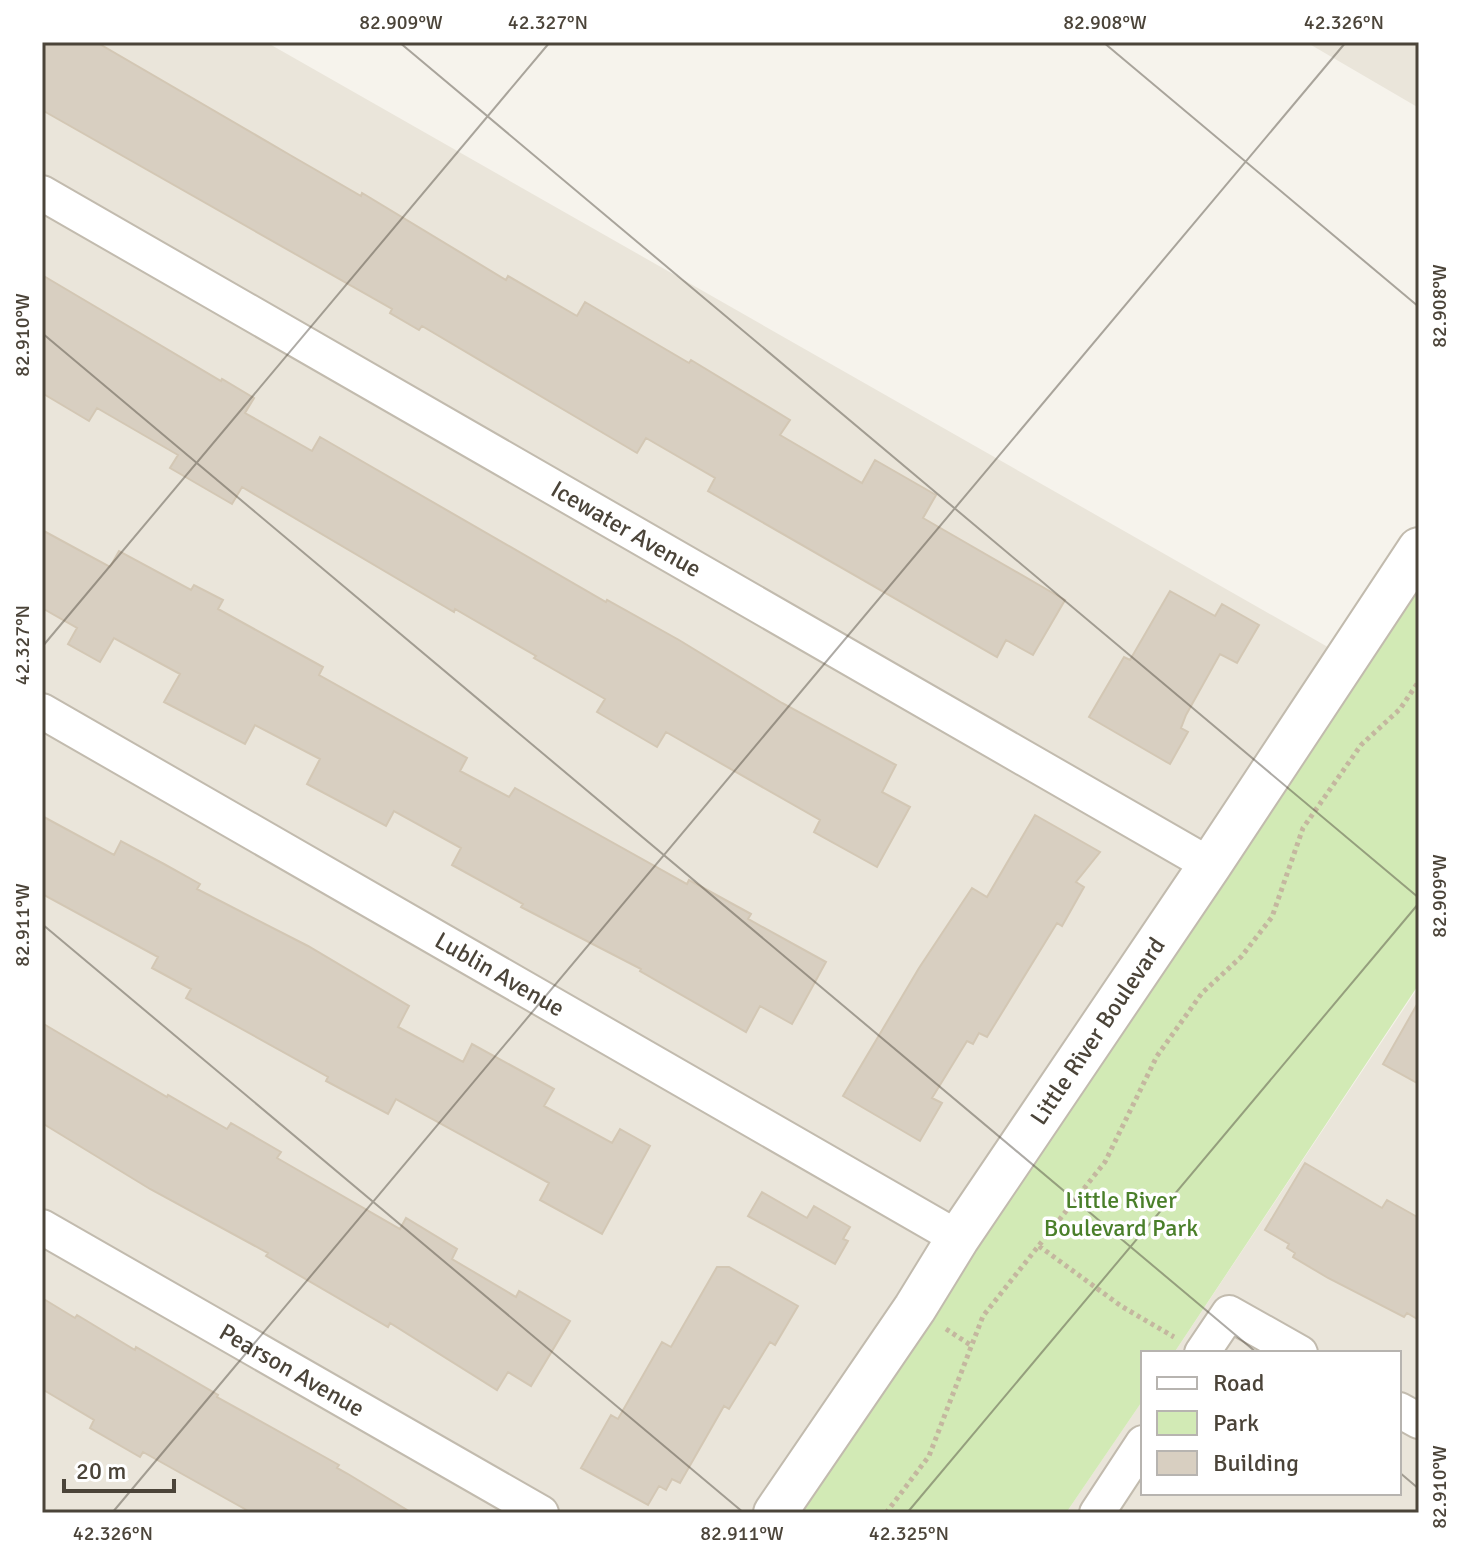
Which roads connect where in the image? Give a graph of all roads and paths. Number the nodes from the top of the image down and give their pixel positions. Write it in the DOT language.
graph roads {
  1 [pos="42,193"];
  2 [pos="1419,549"];
  3 [pos="1419,681"];
  4 [pos="42,711"];
  5 [pos="1210,865"];
  6 [pos="42,1227"];
  7 [pos="958,1238"];
  8 [pos="1039,1246"];
  9 [pos="1190,1346"];
  10 [pos="1296,1351"];
  11 [pos="1401,1411"];
  12 [pos="1419,1421"];
  13 [pos="1141,1446"];
  14 [pos="541,1513"];
  15 [pos="775,1513"];
  16 [pos="886,1513"];
  17 [pos="1097,1513"];
  1 -- 5 [label="street, Icewater Avenue"];
  2 -- 5 [label="street, Little River Boulevard"];
  3 -- 8 [label="path"];
  4 -- 7 [label="street, Lublin Avenue"];
  5 -- 7 [label="street, Little River Boulevard"];
  6 -- 14 [label="street, Pearson Avenue"];
  7 -- 15 [label="street, Little River Boulevard"];
  8 -- 9 [label="path"];
  8 -- 16 [label="path"];
  9 -- 10 [label="street"];
  11 -- 12 [label="street"];
  13 -- 17 [label="street"];
}
